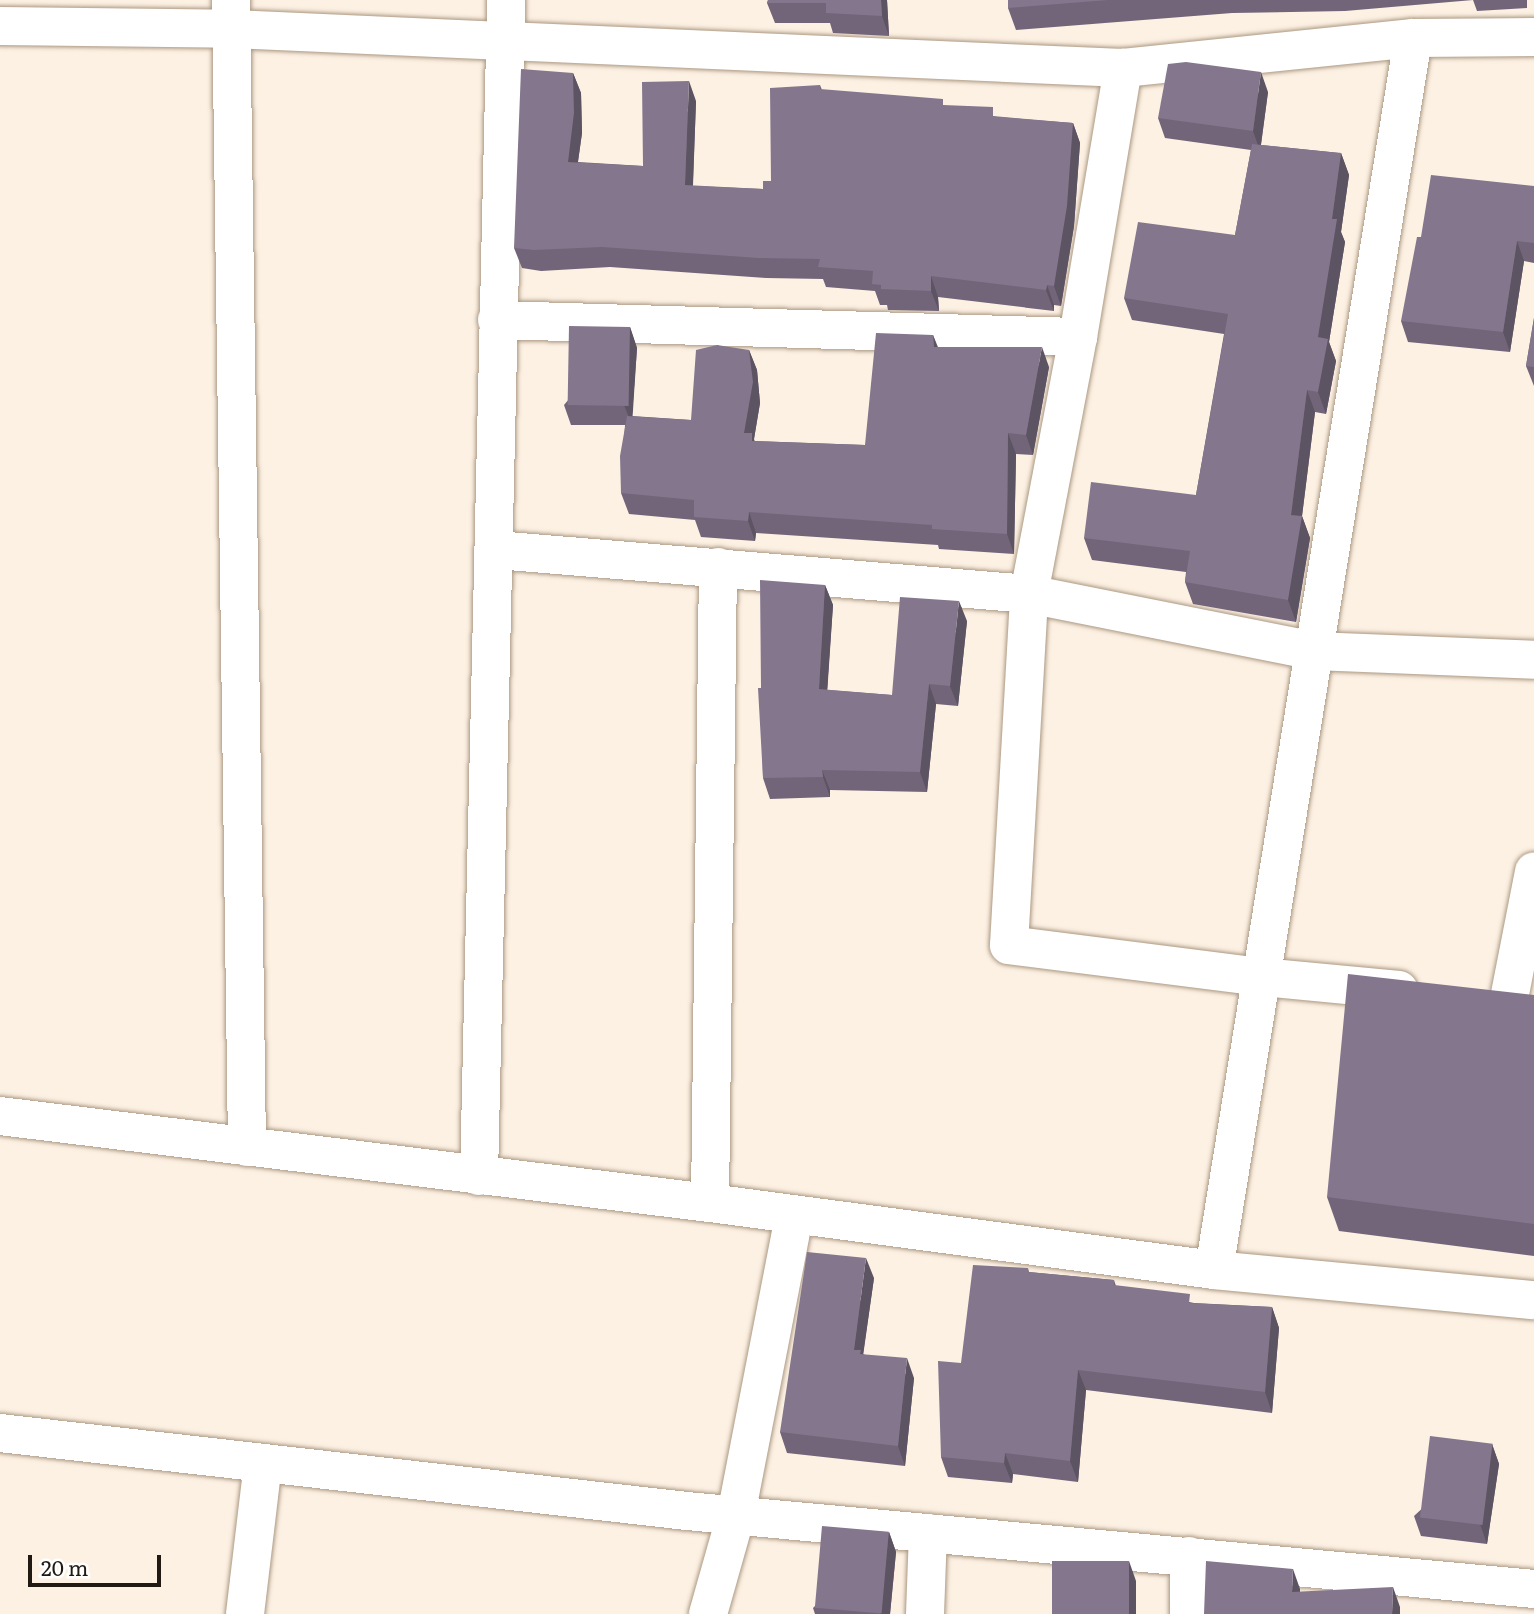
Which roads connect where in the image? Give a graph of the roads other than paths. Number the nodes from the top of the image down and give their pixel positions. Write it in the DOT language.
graph roads {
  1 [pos="506,0"];
  2 [pos="231,14"];
  3 [pos="0,26"];
  4 [pos="1534,37"];
  5 [pos="1413,38"];
  6 [pos="505,43"];
  7 [pos="1123,68"];
  8 [pos="497,320"];
  9 [pos="1078,337"];
  10 [pos="496,550"];
  11 [pos="718,567"];
  12 [pos="1029,594"];
  13 [pos="1314,651"];
  14 [pos="1534,660"];
  15 [pos="1534,871"];
  16 [pos="1261,977"];
  17 [pos="1522,1001"];
  18 [pos="0,1116"];
  19 [pos="247,1147"];
  20 [pos="479,1176"];
  21 [pos="710,1203"];
  22 [pos="794,1216"];
  23 [pos="1214,1270"];
  24 [pos="1534,1300"];
  25 [pos="0,1433"];
  26 [pos="263,1463"];
  27 [pos="736,1515"];
  28 [pos="928,1533"];
  29 [pos="1189,1556"];
  30 [pos="1534,1589"];
  31 [pos="1447,1597"];
  32 [pos="246,1614"];
  33 [pos="708,1614"];
  34 [pos="925,1614"];
  35 [pos="1189,1614"];
  1 -- 6 [label="street"];
  2 -- 3 [label="street"];
  2 -- 6 [label="street"];
  2 -- 19 [label="street"];
  4 -- 5 [label="street"];
  5 -- 7 [label="street"];
  5 -- 13 [label="street"];
  6 -- 7 [label="street"];
  6 -- 8 [label="street"];
  7 -- 9 [label="street"];
  8 -- 9 [label="street"];
  8 -- 10 [label="street"];
  9 -- 12 [label="street"];
  10 -- 11 [label="street"];
  10 -- 20 [label="street"];
  11 -- 12 [label="street"];
  11 -- 21 [label="street"];
  12 -- 13 [label="street"];
  12 -- 16 [label="street"];
  13 -- 14 [label="street"];
  13 -- 16 [label="street"];
  15 -- 17 [label="street"];
  16 -- 17 [label="street"];
  16 -- 23 [label="street"];
  18 -- 19 [label="street"];
  19 -- 20 [label="street"];
  20 -- 21 [label="street"];
  21 -- 22 [label="street"];
  22 -- 23 [label="street"];
  22 -- 27 [label="street"];
  23 -- 24 [label="street"];
  25 -- 26 [label="street"];
  26 -- 27 [label="street"];
  26 -- 32 [label="street"];
  27 -- 28 [label="street"];
  27 -- 33 [label="street"];
  28 -- 29 [label="street"];
  28 -- 34 [label="street"];
  29 -- 31 [label="street"];
  29 -- 35 [label="street"];
  30 -- 31 [label="street"];
}
